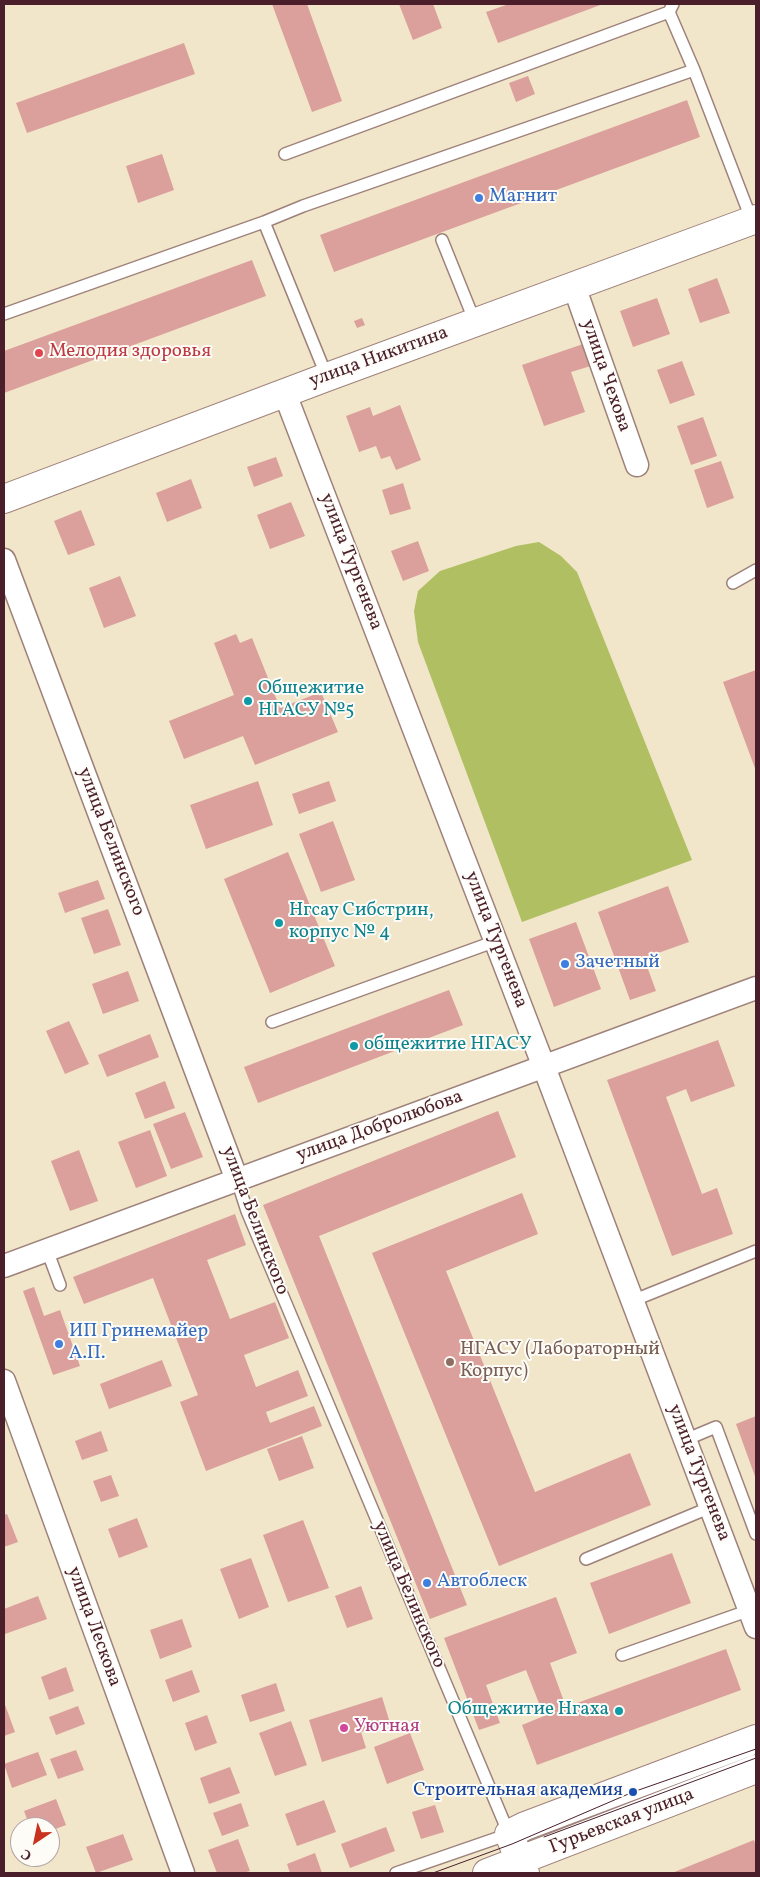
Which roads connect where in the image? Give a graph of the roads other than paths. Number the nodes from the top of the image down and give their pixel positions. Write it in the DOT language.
graph roads {
  1 [pos="671,8"];
  2 [pos="694,70"];
  3 [pos="285,154"];
  4 [pos="754,220"];
  5 [pos="264,222"];
  6 [pos="442,240"];
  7 [pos="574,286"];
  8 [pos="4,314"];
  9 [pos="475,322"];
  10 [pos="326,377"];
  11 [pos="285,394"];
  12 [pos="637,466"];
  13 [pos="4,499"];
  14 [pos="4,560"];
  15 [pos="756,570"];
  16 [pos="733,583"];
  17 [pos="496,941"];
  18 [pos="756,988"];
  19 [pos="272,1022"];
  20 [pos="544,1067"];
  21 [pos="237,1180"];
  22 [pos="47,1250"];
  23 [pos="756,1251"];
  24 [pos="4,1266"];
  25 [pos="60,1285"];
  26 [pos="632,1301"];
  27 [pos="4,1381"];
  28 [pos="685,1440"];
  29 [pos="711,1508"];
  30 [pos="756,1534"];
  31 [pos="586,1559"];
  32 [pos="753,1619"];
  33 [pos="622,1654"];
  34 [pos="756,1739"];
  35 [pos="756,1769"];
  36 [pos="509,1834"];
  37 [pos="522,1867"];
  38 [pos="183,1873"];
  39 [pos="396,1873"];
  40 [pos="487,1873"];
  1 -- 2 [label="lane"];
  1 -- 3 [label="lane"];
  2 -- 4 [label="lane"];
  2 -- 5 [label="lane"];
  4 -- 7 [label="main road, улица Никитина"];
  5 -- 8 [label="lane"];
  5 -- 10 [label="lane"];
  6 -- 9 [label="lane"];
  7 -- 9 [label="main road, улица Никитина"];
  7 -- 12 [label="street, улица Чехова"];
  9 -- 10 [label="main road, улица Никитина"];
  10 -- 11 [label="main road, улица Никитина"];
  11 -- 13 [label="main road, улица Никитина"];
  11 -- 17 [label="street, улица Тургенева"];
  14 -- 21 [label="street, улица Белинского"];
  15 -- 16 [label="lane"];
  17 -- 19 [label="lane"];
  17 -- 20 [label="street, улица Тургенева"];
  18 -- 20 [label="street, улица Добролюбова"];
  20 -- 21 [label="street, улица Добролюбова"];
  20 -- 26 [label="street, улица Тургенева"];
  21 -- 22 [label="street, улица Добролюбова"];
  21 -- 36 [label="lane, улица Белинского"];
  22 -- 24 [label="street, улица Добролюбова"];
  22 -- 25 [label="lane"];
  23 -- 26 [label="lane"];
  26 -- 28 [label="street, улица Тургенева"];
  27 -- 38 [label="street, улица Лескова"];
  28 -- 29 [label="street, улица Тургенева"];
  28 -- 30 [label="lane"];
  29 -- 31 [label="lane"];
  29 -- 32 [label="street, улица Тургенева"];
  32 -- 33 [label="lane"];
  34 -- 36 [label="main road, Гурьевская улица"];
  35 -- 37 [label="main road, Гурьевская улица"];
  36 -- 37 [label="main road, улица Белинского"];
  36 -- 39 [label="lane"];
  37 -- 40 [label="main road, Гурьевская улица"];
}
